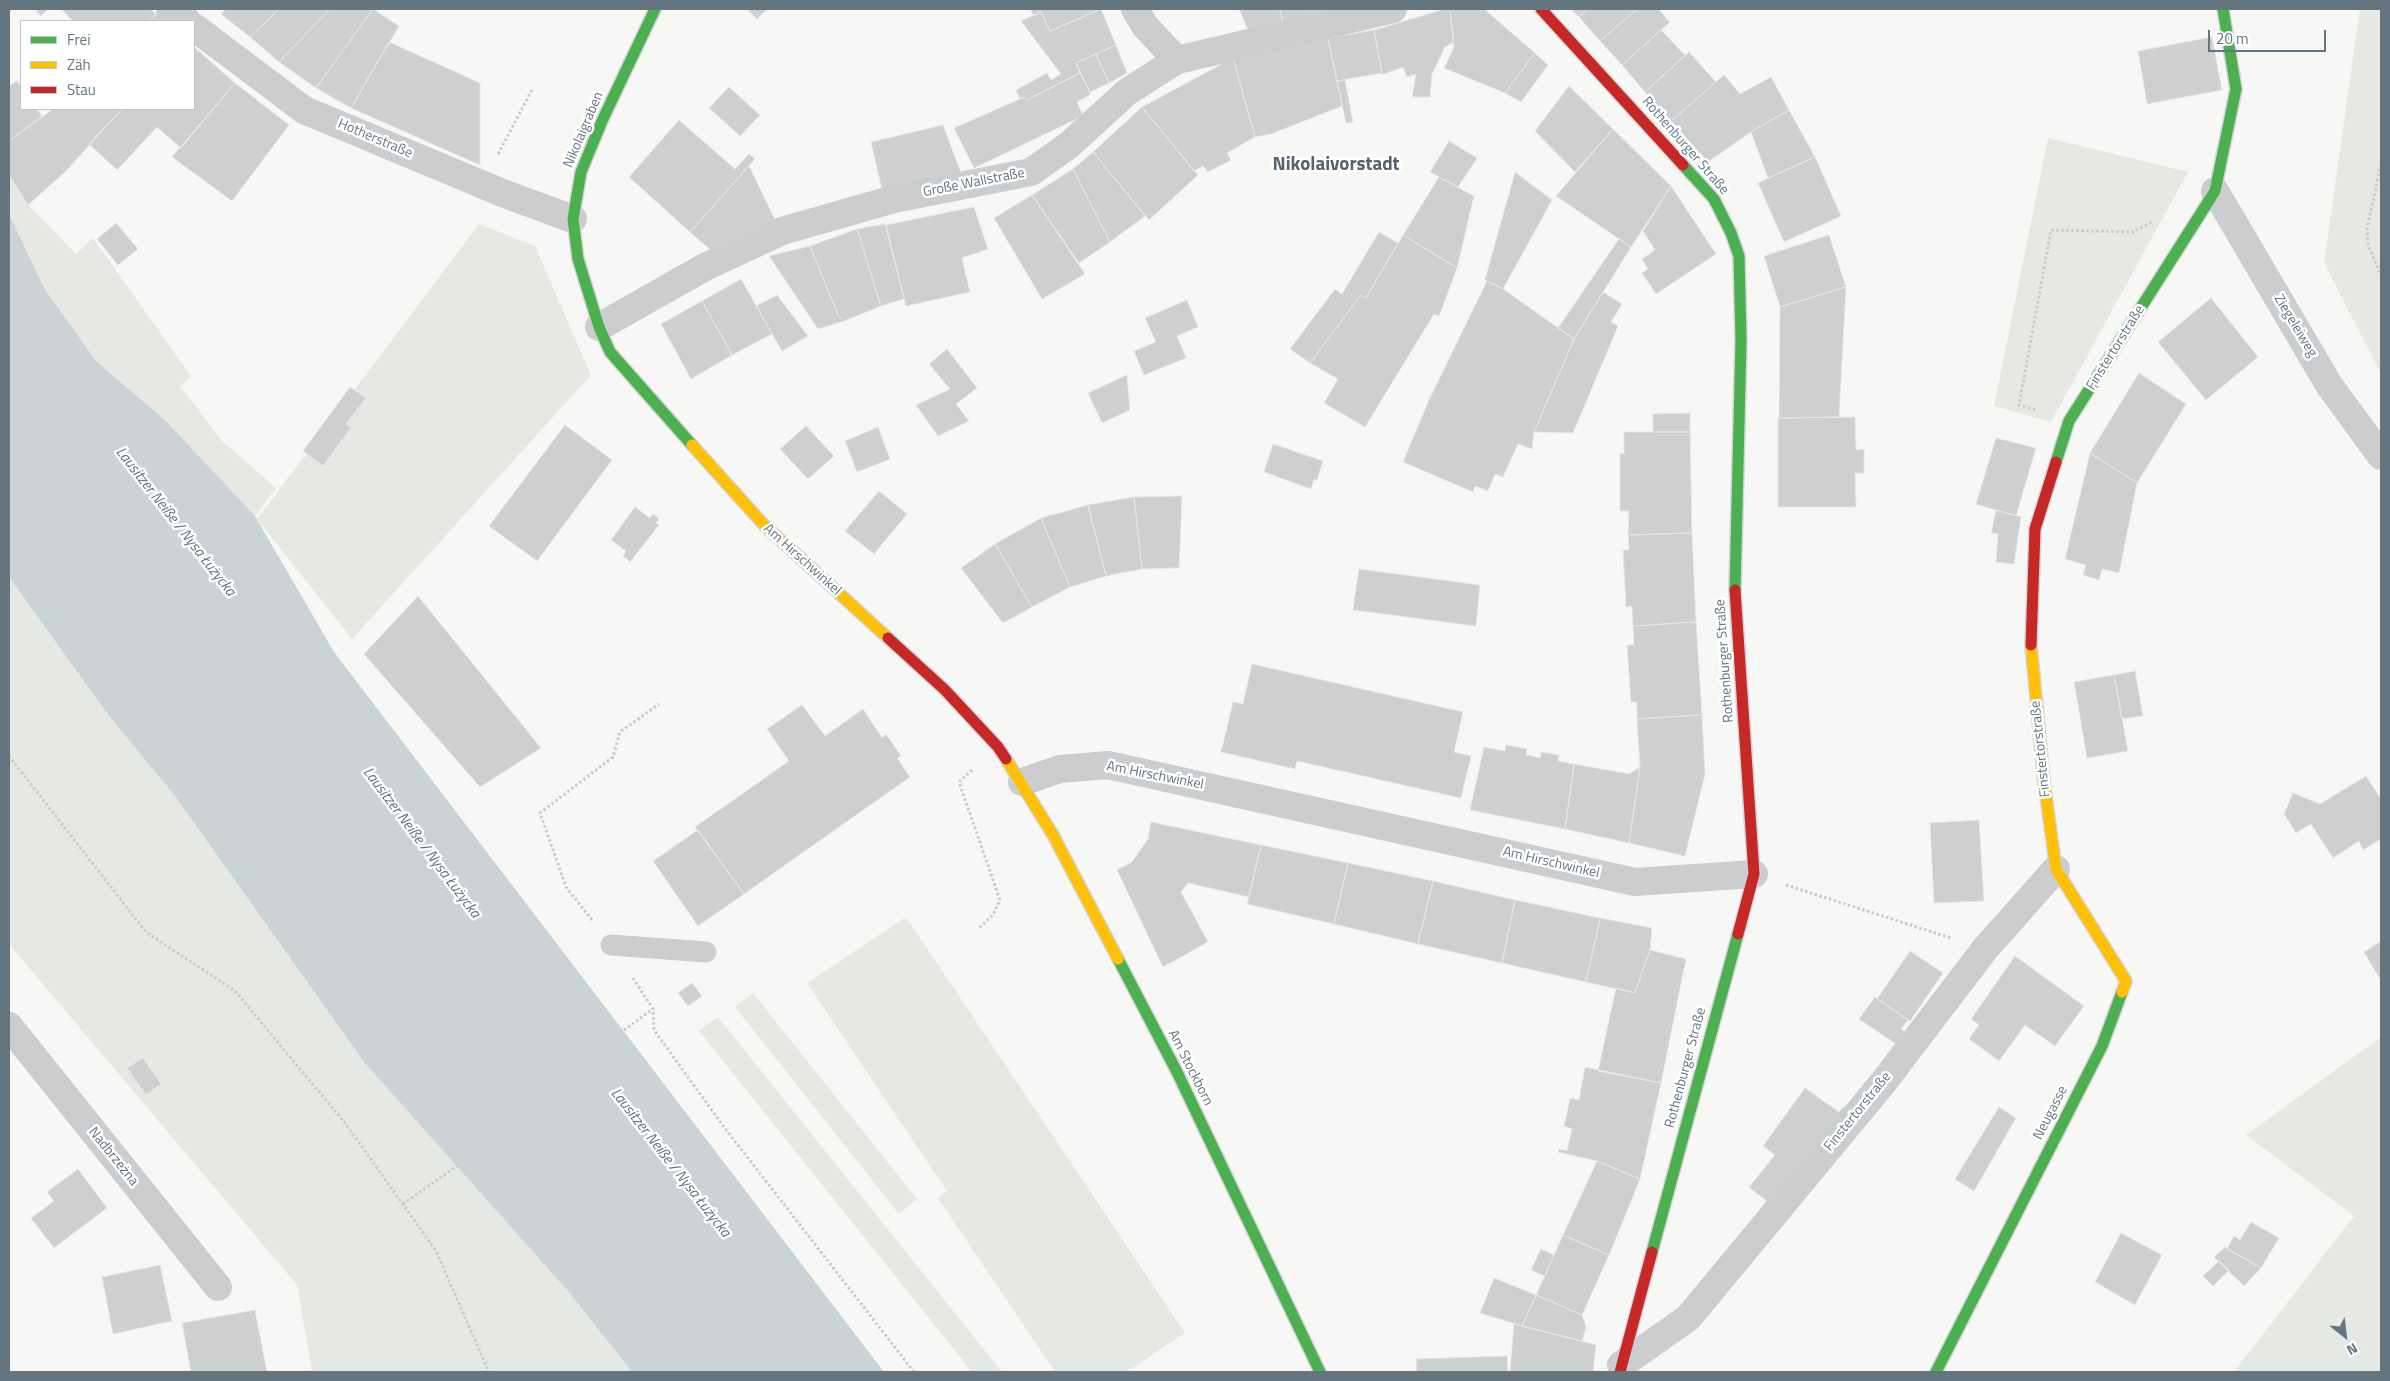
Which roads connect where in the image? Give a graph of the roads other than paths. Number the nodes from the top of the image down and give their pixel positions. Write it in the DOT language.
graph roads {
  1 [pos="170,9"];
  2 [pos="655,9"];
  3 [pos="1135,9"];
  4 [pos="1392,9"];
  5 [pos="1541,9"];
  6 [pos="2223,9"];
  7 [pos="186,20"];
  8 [pos="195,27"];
  9 [pos="1177,60"];
  10 [pos="2215,191"];
  11 [pos="573,219"];
  12 [pos="599,327"];
  13 [pos="2381,456"];
  14 [pos="1022,782"];
  15 [pos="2056,869"];
  16 [pos="1754,874"];
  17 [pos="611,945"];
  18 [pos="706,952"];
  19 [pos="9,1026"];
  20 [pos="218,1287"];
  21 [pos="1620,1369"];
  22 [pos="1320,1372"];
  23 [pos="1936,1372"];
  1 -- 7 [label="street"];
  2 -- 11 [label="street, Nikolaigraben"];
  3 -- 9 [label="street"];
  4 -- 9 [label="street, Große Wallstraße"];
  5 -- 16 [label="street, Rothenburger Straße"];
  6 -- 10 [label="street, Finstertorstraße"];
  8 -- 11 [label="street, Hotherstraße"];
  9 -- 12 [label="street, Große Wallstraße"];
  10 -- 13 [label="street, Ziegeleiweg"];
  10 -- 15 [label="street, Finstertorstraße"];
  11 -- 12 [label="street, Nikolaigraben"];
  12 -- 14 [label="street, Am Hirschwinkel"];
  14 -- 16 [label="street, Am Hirschwinkel"];
  14 -- 22 [label="street, Am Stockborn"];
  15 -- 21 [label="street, Finstertorstraße"];
  15 -- 23 [label="street, Neugasse"];
  16 -- 21 [label="street, Rothenburger Straße"];
  17 -- 18 [label="lane"];
  19 -- 20 [label="street, Nadbrzeżna"];
}
